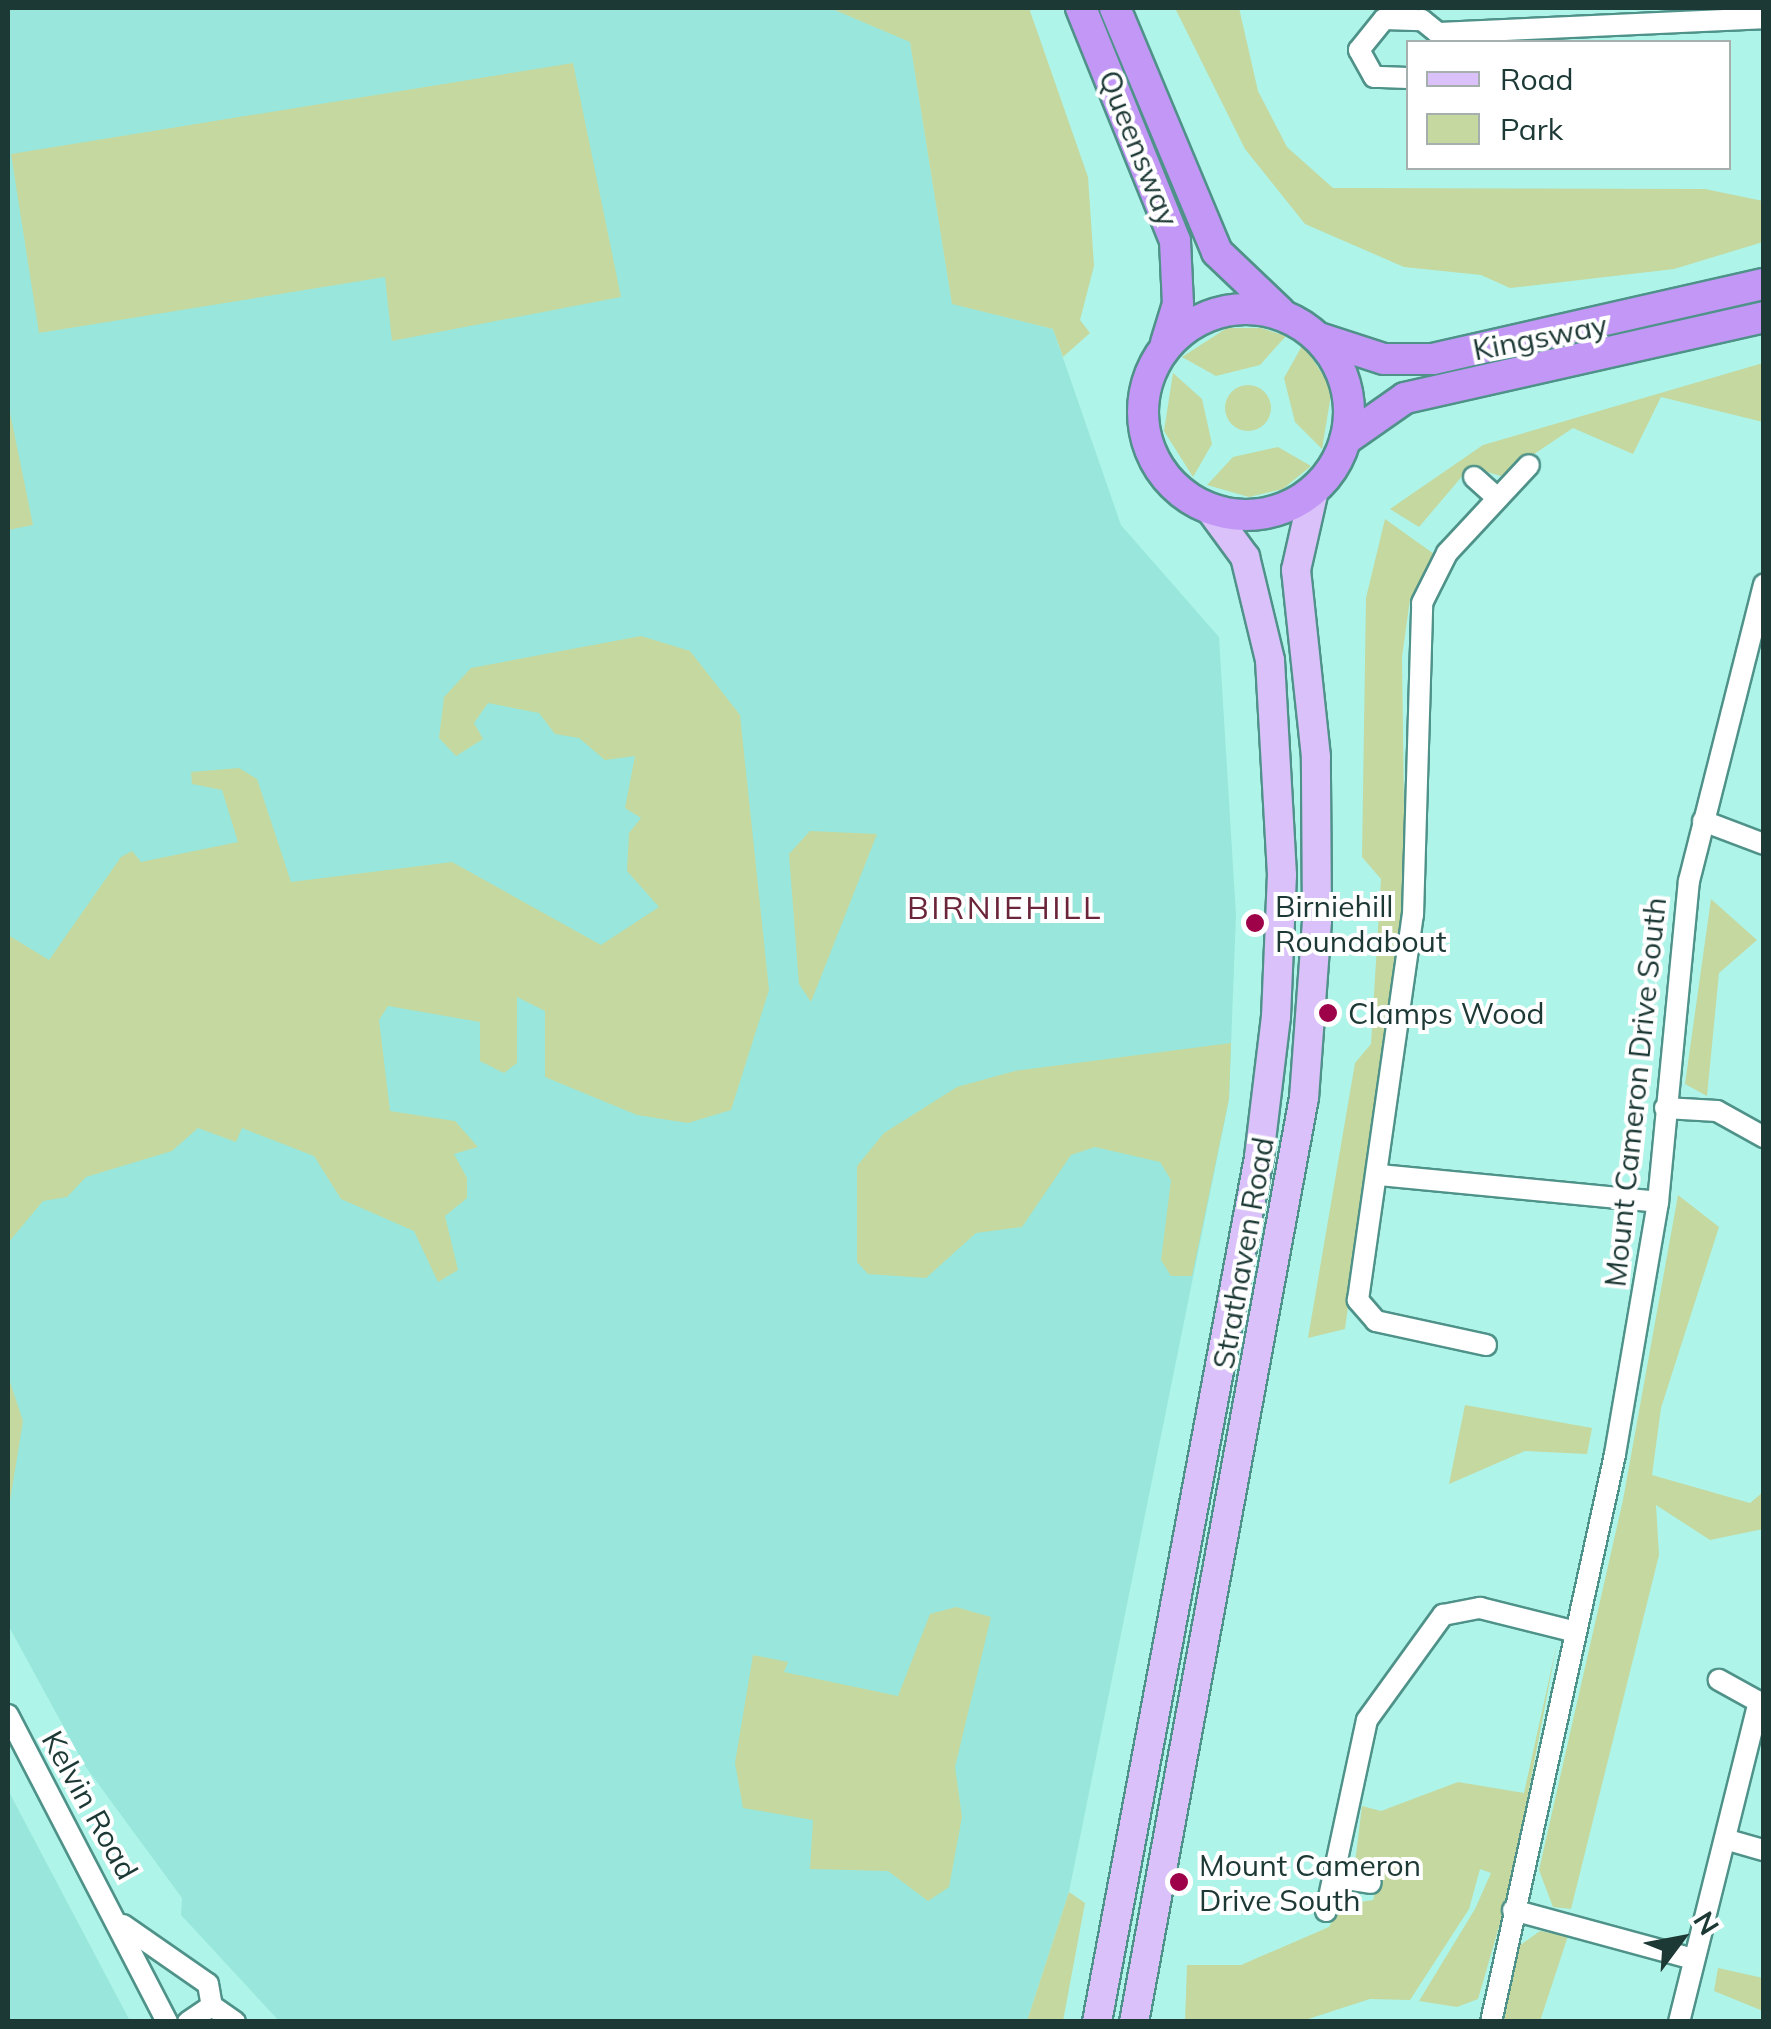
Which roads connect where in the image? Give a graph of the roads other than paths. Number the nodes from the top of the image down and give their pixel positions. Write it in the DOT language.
graph roads {
  1 [pos="1081,8"];
  2 [pos="1115,8"];
  3 [pos="1764,18"];
  4 [pos="1438,38"];
  5 [pos="1406,78"];
  6 [pos="1764,284"];
  7 [pos="1286,316"];
  8 [pos="1764,317"];
  9 [pos="1317,337"];
  10 [pos="1163,350"];
  11 [pos="1346,440"];
  12 [pos="1529,465"];
  13 [pos="1474,477"];
  14 [pos="1314,490"];
  15 [pos="1496,497"];
  16 [pos="1208,508"];
  17 [pos="1764,584"];
  18 [pos="1704,821"];
  19 [pos="1764,844"];
  20 [pos="1666,1108"];
  21 [pos="1764,1137"];
  22 [pos="1379,1175"];
  23 [pos="1658,1202"];
  24 [pos="1486,1344"];
  25 [pos="1576,1632"];
  26 [pos="1719,1680"];
  27 [pos="8,1716"];
  28 [pos="1728,1840"];
  29 [pos="1764,1850"];
  30 [pos="1334,1876"];
  31 [pos="1371,1883"];
  32 [pos="1513,1910"];
  33 [pos="1326,1911"];
  34 [pos="122,1924"];
  35 [pos="1690,1958"];
  36 [pos="212,2006"];
  37 [pos="167,2022"];
  38 [pos="188,2022"];
  39 [pos="235,2022"];
  40 [pos="1096,2022"];
  41 [pos="1134,2022"];
  42 [pos="1491,2022"];
  43 [pos="1679,2022"];
  1 -- 10 [label="highway, Queensway"];
  2 -- 7 [label="highway, Queensway"];
  3 -- 4 [label="street"];
  4 -- 5 [label="street"];
  6 -- 9 [label="highway, Kingsway"];
  7 -- 9 [label="highway"];
  7 -- 10 [label="highway"];
  8 -- 11 [label="highway, Kingsway"];
  9 -- 11 [label="highway"];
  10 -- 16 [label="highway"];
  11 -- 14 [label="highway"];
  12 -- 15 [label="street"];
  13 -- 15 [label="street"];
  14 -- 16 [label="highway"];
  14 -- 41 [label="main road, Strathaven Road"];
  15 -- 22 [label="street"];
  16 -- 40 [label="main road, Strathaven Road"];
  17 -- 18 [label="street, Mount Cameron Drive South"];
  18 -- 19 [label="street"];
  18 -- 20 [label="street, Mount Cameron Drive South"];
  20 -- 21 [label="street"];
  20 -- 23 [label="street, Mount Cameron Drive South"];
  22 -- 23 [label="street"];
  22 -- 24 [label="street"];
  23 -- 25 [label="street, Mount Cameron Drive South"];
  25 -- 30 [label="street"];
  25 -- 32 [label="street, Mount Cameron Drive South"];
  26 -- 28 [label="street"];
  27 -- 34 [label="street, Kelvin Road"];
  28 -- 29 [label="street"];
  28 -- 35 [label="street"];
  30 -- 31 [label="street"];
  30 -- 33 [label="street"];
  32 -- 35 [label="street"];
  32 -- 42 [label="street, Mount Cameron Drive South"];
  34 -- 36 [label="street, Kelvin Road"];
  34 -- 37 [label="street, Kelvin Road"];
  35 -- 43 [label="street"];
  36 -- 38 [label="street"];
  36 -- 39 [label="street, Kelvin Road"];
}
